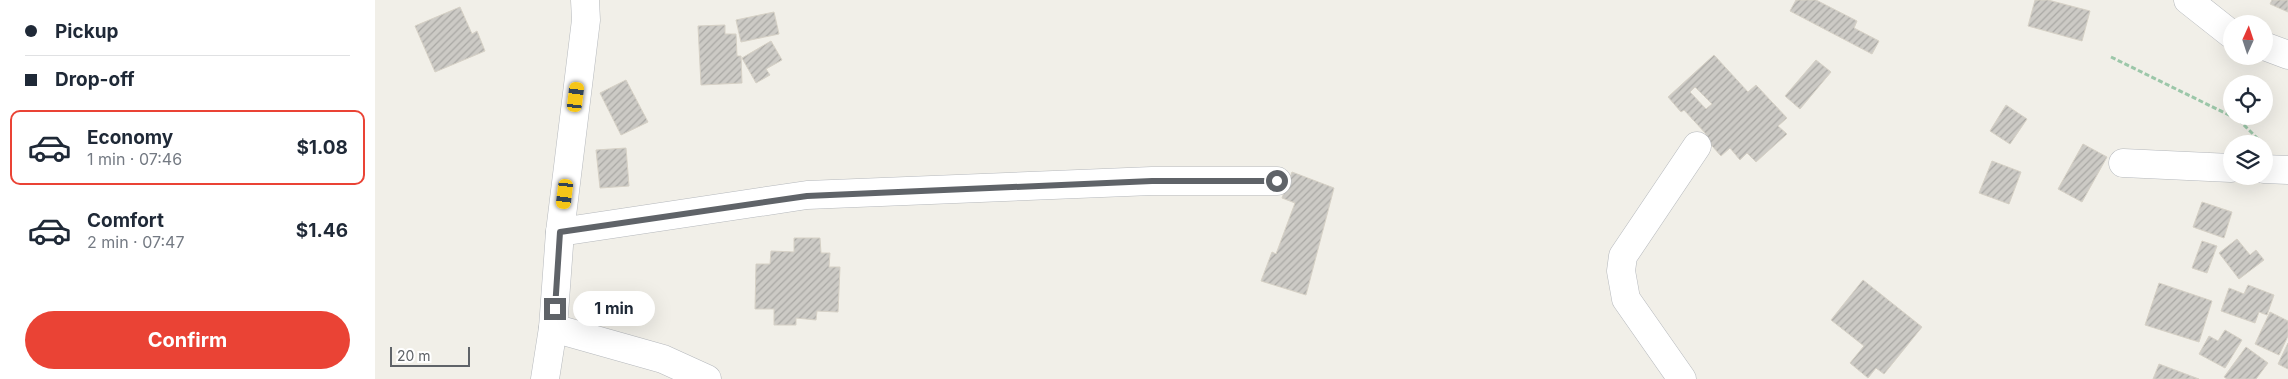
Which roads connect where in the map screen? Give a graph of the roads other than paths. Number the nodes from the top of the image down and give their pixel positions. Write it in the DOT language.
graph roads {
  1 [pos="585,0"];
  2 [pos="2188,0"];
  3 [pos="2223,28"];
  4 [pos="2273,49"];
  5 [pos="2288,55"];
  6 [pos="1697,146"];
  7 [pos="2123,163"];
  8 [pos="2223,168"];
  9 [pos="2273,169"];
  10 [pos="2288,170"];
  11 [pos="1277,181"];
  12 [pos="560,232"];
  13 [pos="553,328"];
  14 [pos="545,379"];
  15 [pos="707,379"];
  16 [pos="1682,379"];
  1 -- 12 [label="street"];
  2 -- 3 [label="street"];
  4 -- 5 [label="street"];
  6 -- 16 [label="street"];
  7 -- 8 [label="street"];
  9 -- 10 [label="street"];
  11 -- 12 [label="street"];
  12 -- 13 [label="street"];
  13 -- 14 [label="street"];
  13 -- 15 [label="street"];
}
